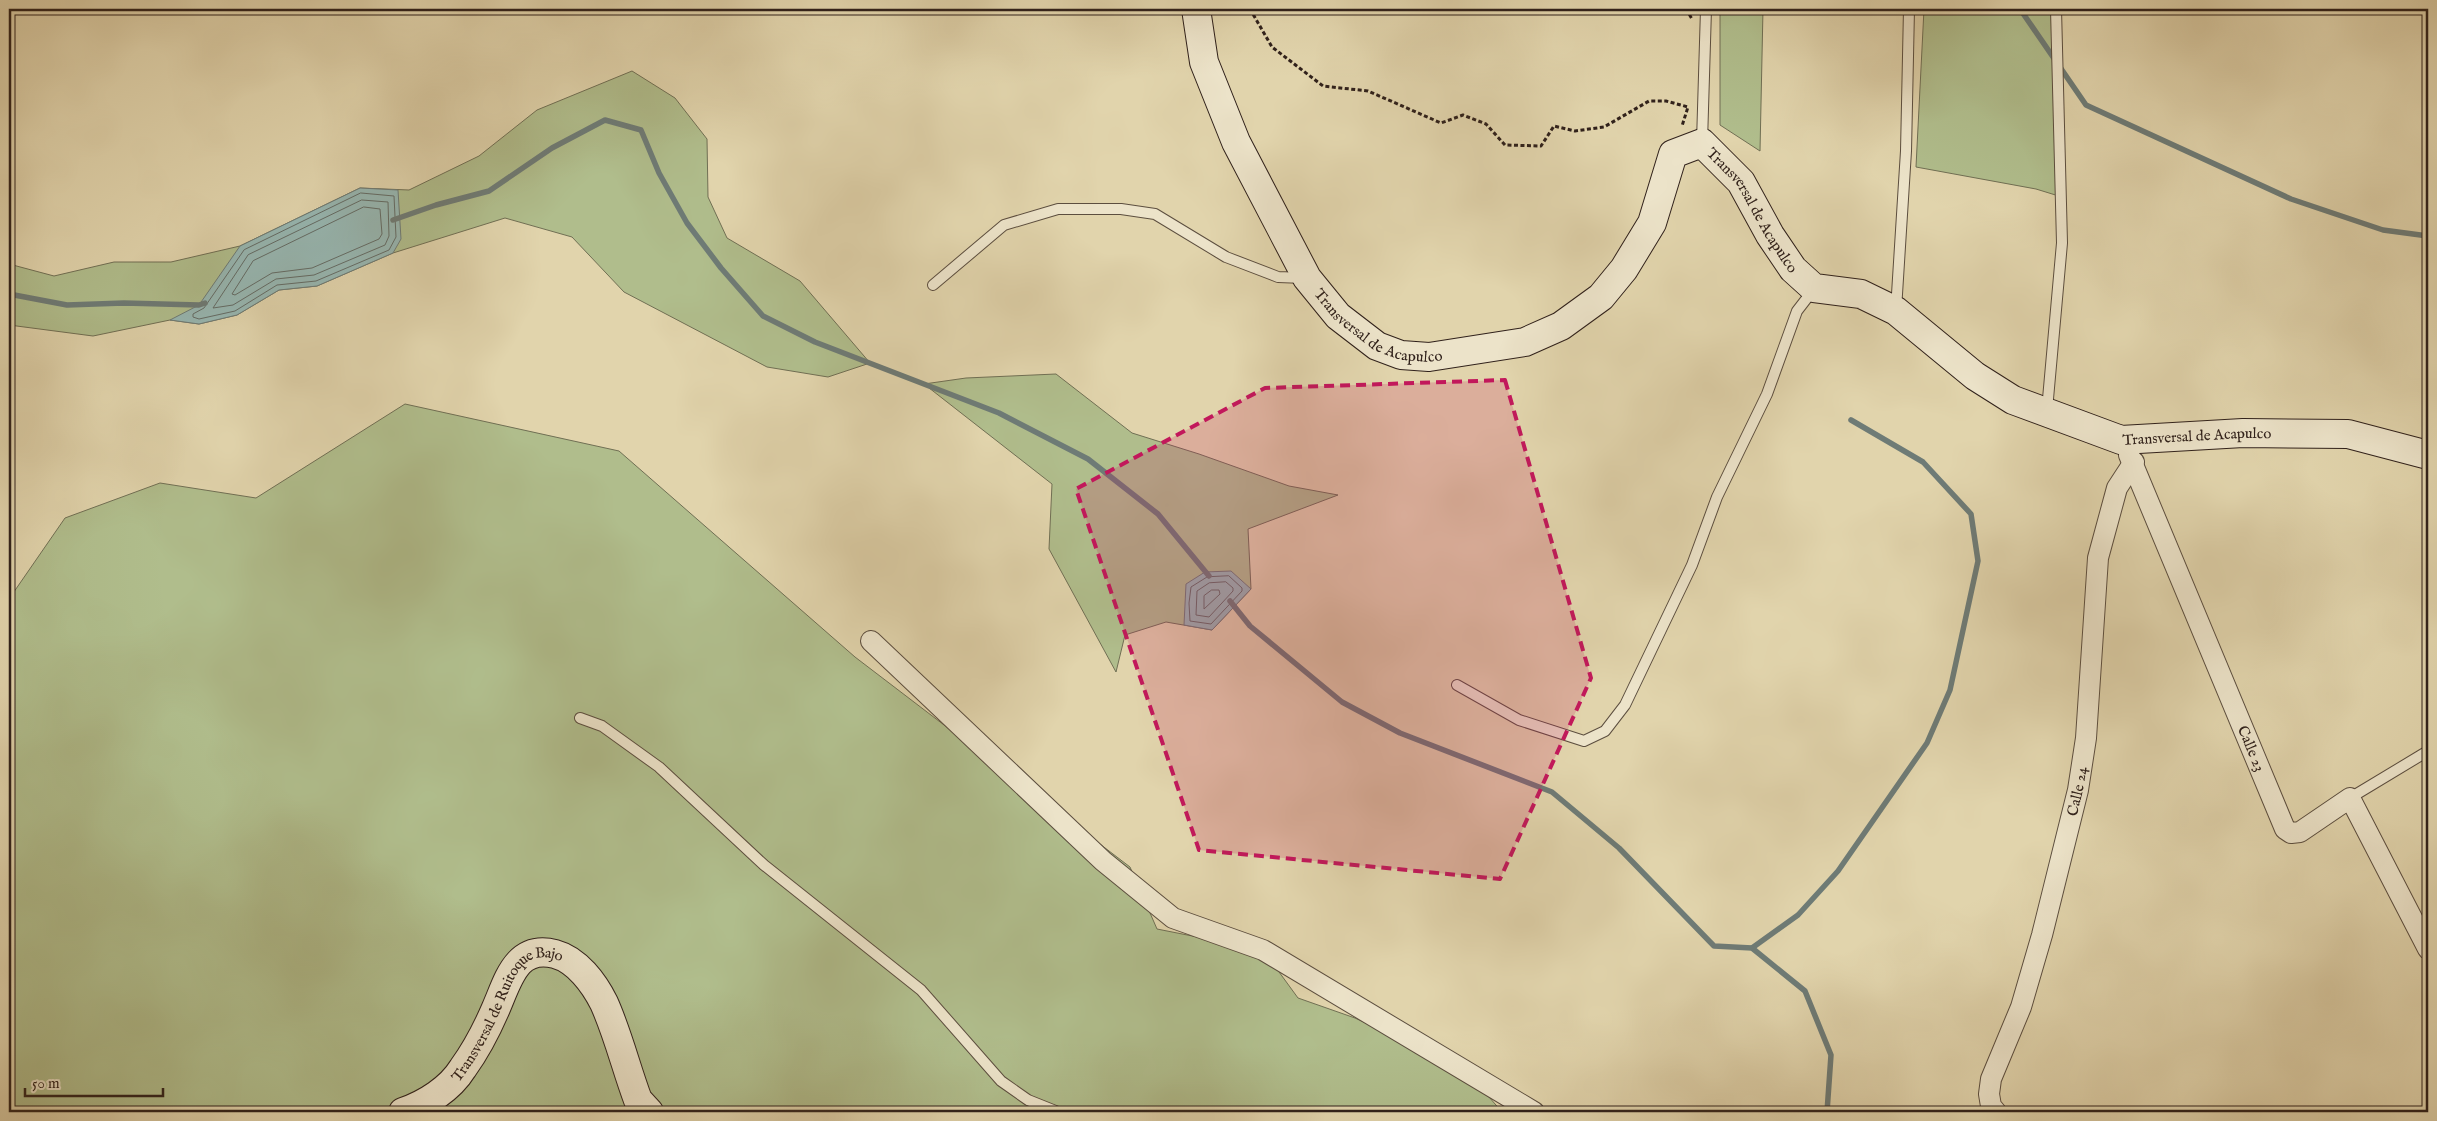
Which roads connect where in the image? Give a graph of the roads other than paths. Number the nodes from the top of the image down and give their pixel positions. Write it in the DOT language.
graph roads {
  1 [pos="1196,9"];
  2 [pos="1706,9"];
  3 [pos="1909,9"];
  4 [pos="2056,9"];
  5 [pos="1702,143"];
  6 [pos="1307,278"];
  7 [pos="934,285"];
  8 [pos="1814,288"];
  9 [pos="1896,311"];
  10 [pos="2046,411"];
  11 [pos="2127,451"];
  12 [pos="2428,455"];
  13 [pos="871,641"];
  14 [pos="1457,685"];
  15 [pos="580,718"];
  16 [pos="2428,751"];
  17 [pos="2350,798"];
  18 [pos="2428,949"];
  19 [pos="403,1112"];
  20 [pos="649,1112"];
  21 [pos="1058,1112"];
  22 [pos="1534,1112"];
  23 [pos="1996,1112"];
  1 -- 6 [label="street, Transversal de Acapulco"];
  2 -- 5 [label="lane"];
  3 -- 9 [label="lane"];
  4 -- 10 [label="lane"];
  5 -- 6 [label="street, Transversal de Acapulco"];
  5 -- 8 [label="street, Transversal de Acapulco"];
  6 -- 7 [label="lane"];
  8 -- 9 [label="street, Transversal de Acapulco"];
  8 -- 14 [label="lane"];
  9 -- 10 [label="street, Transversal de Acapulco"];
  10 -- 11 [label="street, Transversal de Acapulco"];
  11 -- 12 [label="street, Transversal de Acapulco"];
  11 -- 17 [label="street, Calle 23"];
  11 -- 23 [label="street, Calle 24"];
  13 -- 22 [label="street"];
  15 -- 21 [label="lane"];
  16 -- 17 [label="lane"];
  17 -- 18 [label="street"];
  19 -- 20 [label="street, Transversal de Ruitoque Bajo"];
}
